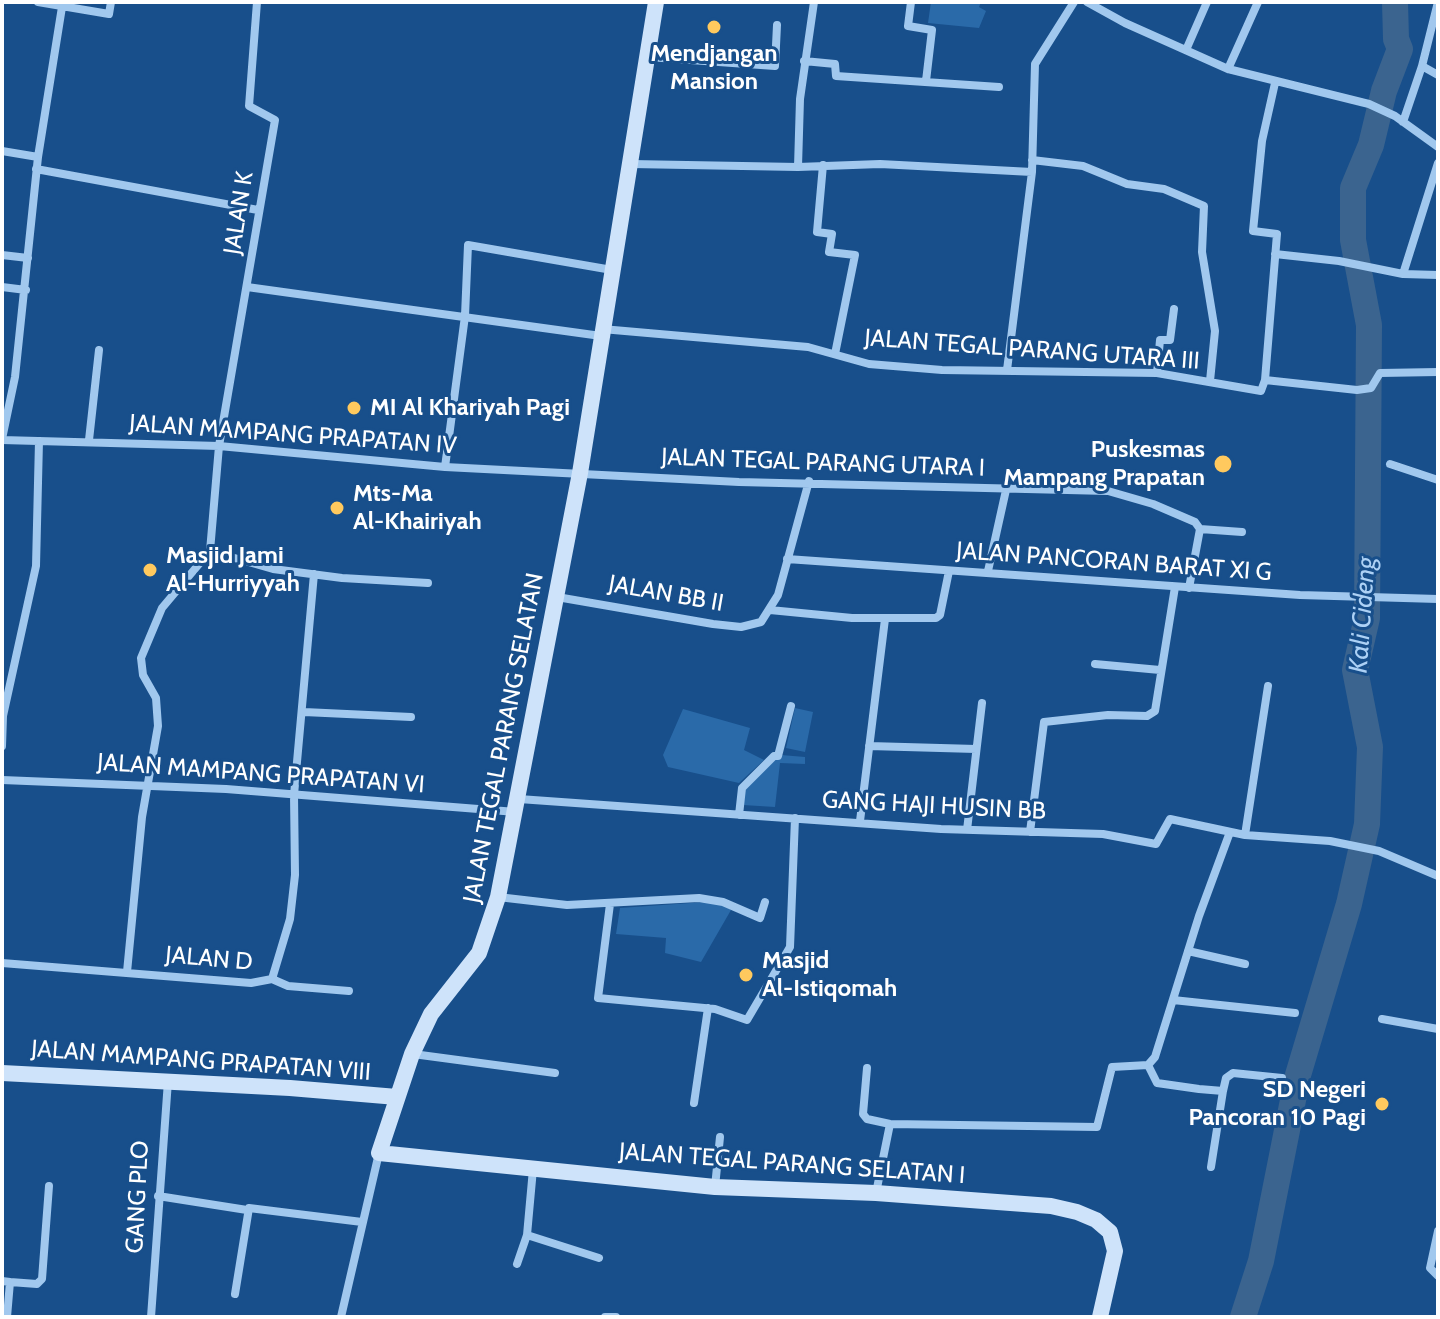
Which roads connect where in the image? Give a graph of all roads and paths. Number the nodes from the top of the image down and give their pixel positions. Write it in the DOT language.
graph roads {
  1 [pos="38,2"];
  2 [pos="111,2"];
  3 [pos="257,2"];
  4 [pos="656,2"];
  5 [pos="814,2"];
  6 [pos="911,2"];
  7 [pos="1074,2"];
  8 [pos="1087,2"];
  9 [pos="1207,2"];
  10 [pos="1258,2"];
  11 [pos="1437,6"];
  12 [pos="62,7"];
  13 [pos="777,25"];
  14 [pos="1186,50"];
  15 [pos="647,57"];
  16 [pos="804,61"];
  17 [pos="1422,66"];
  18 [pos="1228,69"];
  19 [pos="1438,75"];
  20 [pos="926,81"];
  21 [pos="1275,83"];
  22 [pos="999,87"];
  23 [pos="1399,119"];
  24 [pos="1438,147"];
  25 [pos="2,151"];
  26 [pos="38,157"];
  27 [pos="1032,160"];
  28 [pos="1438,163"];
  29 [pos="630,164"];
  30 [pos="823,165"];
  31 [pos="798,167"];
  32 [pos="36,169"];
  33 [pos="1032,172"];
  34 [pos="258,210"];
  35 [pos="1275,254"];
  36 [pos="2,255"];
  37 [pos="28,258"];
  38 [pos="612,270"];
  39 [pos="1403,274"];
  40 [pos="1438,275"];
  41 [pos="2,287"];
  42 [pos="247,287"];
  43 [pos="26,290"];
  44 [pos="1174,309"];
  45 [pos="465,316"];
  46 [pos="601,332"];
  47 [pos="99,350"];
  48 [pos="835,354"];
  49 [pos="1007,370"];
  50 [pos="1438,372"];
  51 [pos="1157,373"];
  52 [pos="1265,380"];
  53 [pos="1210,381"];
  54 [pos="2,440"];
  55 [pos="89,440"];
  56 [pos="39,441"];
  57 [pos="219,446"];
  58 [pos="1390,464"];
  59 [pos="445,467"];
  60 [pos="580,473"];
  61 [pos="1438,480"];
  62 [pos="809,481"];
  63 [pos="1006,490"];
  64 [pos="1200,529"];
  65 [pos="1242,532"];
  66 [pos="210,551"];
  67 [pos="787,559"];
  68 [pos="949,571"];
  69 [pos="988,571"];
  70 [pos="314,574"];
  71 [pos="428,583"];
  72 [pos="1175,587"];
  73 [pos="1189,588"];
  74 [pos="557,597"];
  75 [pos="1438,599"];
  76 [pos="770,610"];
  77 [pos="885,619"];
  78 [pos="1095,664"];
  79 [pos="1160,670"];
  80 [pos="1268,686"];
  81 [pos="6,692"];
  82 [pos="982,703"];
  83 [pos="791,706"];
  84 [pos="304,712"];
  85 [pos="411,717"];
  86 [pos="2,746"];
  87 [pos="869,746"];
  88 [pos="976,749"];
  89 [pos="2,780"];
  90 [pos="149,785"];
  91 [pos="294,795"];
  92 [pos="518,806"];
  93 [pos="739,815"];
  94 [pos="795,818"];
  95 [pos="860,821"];
  96 [pos="967,830"];
  97 [pos="1030,832"];
  98 [pos="1230,832"];
  99 [pos="1245,835"];
  100 [pos="1438,876"];
  101 [pos="498,897"];
  102 [pos="765,902"];
  103 [pos="610,904"];
  104 [pos="1188,951"];
  105 [pos="2,963"];
  106 [pos="1245,964"];
  107 [pos="127,972"];
  108 [pos="272,979"];
  109 [pos="349,991"];
  110 [pos="1173,1000"];
  111 [pos="708,1008"];
  112 [pos="1295,1013"];
  113 [pos="1382,1019"];
  114 [pos="1438,1029"];
  115 [pos="412,1054"];
  116 [pos="1148,1065"];
  117 [pos="867,1068"];
  118 [pos="2,1073"];
  119 [pos="555,1073"];
  120 [pos="1282,1078"];
  121 [pos="168,1081"];
  122 [pos="1223,1091"];
  123 [pos="397,1097"];
  124 [pos="694,1103"];
  125 [pos="890,1124"];
  126 [pos="720,1137"];
  127 [pos="379,1153"];
  128 [pos="1211,1167"];
  129 [pos="533,1169"];
  130 [pos="49,1186"];
  131 [pos="715,1187"];
  132 [pos="876,1193"];
  133 [pos="158,1196"];
  134 [pos="247,1210"];
  135 [pos="362,1222"];
  136 [pos="1438,1231"];
  137 [pos="527,1235"];
  138 [pos="599,1258"];
  139 [pos="517,1264"];
  140 [pos="1438,1276"];
  141 [pos="6,1282"];
  142 [pos="235,1294"];
  143 [pos="7,1317"];
  144 [pos="151,1317"];
  145 [pos="341,1317"];
  146 [pos="605,1317"];
  147 [pos="616,1317"];
  148 [pos="1100,1317"];
  1 -- 12 [label="street"];
  2 -- 12 [label="street"];
  3 -- 34 [label="street, JALAN K"];
  4 -- 15 [label="street, JALAN TEGAL PARANG SELATAN"];
  5 -- 16 [label="street"];
  6 -- 20 [label="street"];
  7 -- 27 [label="street"];
  8 -- 14 [label="street"];
  9 -- 14 [label="street"];
  10 -- 18 [label="street"];
  11 -- 17 [label="street"];
  12 -- 26 [label="street"];
  13 -- 15 [label="street"];
  14 -- 18 [label="street"];
  15 -- 29 [label="street, JALAN TEGAL PARANG SELATAN"];
  16 -- 20 [label="street"];
  16 -- 31 [label="street"];
  17 -- 19 [label="street"];
  17 -- 23 [label="street"];
  18 -- 21 [label="street"];
  20 -- 22 [label="street"];
  21 -- 23 [label="street"];
  21 -- 35 [label="street"];
  23 -- 24 [label="street"];
  25 -- 26 [label="street"];
  26 -- 32 [label="street"];
  27 -- 33 [label="street"];
  27 -- 53 [label="street"];
  28 -- 39 [label="street"];
  29 -- 31 [label="street"];
  29 -- 38 [label="street, JALAN TEGAL PARANG SELATAN"];
  30 -- 31 [label="street"];
  30 -- 33 [label="street"];
  30 -- 48 [label="street"];
  32 -- 34 [label="street"];
  32 -- 37 [label="street"];
  33 -- 49 [label="street"];
  34 -- 42 [label="street, JALAN K"];
  35 -- 39 [label="street"];
  35 -- 52 [label="street"];
  36 -- 37 [label="street"];
  37 -- 43 [label="street"];
  38 -- 45 [label="street"];
  38 -- 46 [label="street, JALAN TEGAL PARANG SELATAN"];
  39 -- 40 [label="street"];
  41 -- 43 [label="street"];
  42 -- 45 [label="street, JALAN TEGAL PARANG UTARA III"];
  42 -- 57 [label="street, JALAN K"];
  43 -- 54 [label="street"];
  44 -- 51 [label="street"];
  45 -- 46 [label="street, JALAN TEGAL PARANG UTARA III"];
  45 -- 59 [label="street"];
  46 -- 48 [label="street, JALAN TEGAL PARANG UTARA III"];
  46 -- 60 [label="street, JALAN TEGAL PARANG SELATAN"];
  47 -- 55 [label="street"];
  48 -- 49 [label="street, JALAN TEGAL PARANG UTARA III"];
  49 -- 51 [label="street, JALAN TEGAL PARANG UTARA III"];
  50 -- 52 [label="street, JALAN TEGAL PARANG UTARA III"];
  51 -- 53 [label="street, JALAN TEGAL PARANG UTARA III"];
  52 -- 53 [label="street, JALAN TEGAL PARANG UTARA III"];
  54 -- 56 [label="street, JALAN MAMPANG PRAPATAN IV"];
  55 -- 56 [label="street, JALAN MAMPANG PRAPATAN IV"];
  55 -- 57 [label="street, JALAN MAMPANG PRAPATAN IV"];
  56 -- 81 [label="street"];
  57 -- 59 [label="street, JALAN MAMPANG PRAPATAN IV"];
  57 -- 66 [label="street, JALAN K"];
  58 -- 61 [label="street"];
  59 -- 60 [label="street, JALAN MAMPANG PRAPATAN IV"];
  60 -- 62 [label="street, JALAN TEGAL PARANG UTARA I"];
  60 -- 74 [label="street, JALAN TEGAL PARANG SELATAN"];
  62 -- 63 [label="street, JALAN TEGAL PARANG UTARA I"];
  62 -- 67 [label="street"];
  63 -- 64 [label="street, JALAN TEGAL PARANG UTARA I"];
  63 -- 69 [label="street"];
  64 -- 65 [label="street"];
  64 -- 73 [label="street"];
  66 -- 70 [label="street"];
  66 -- 90 [label="street"];
  67 -- 68 [label="street, JALAN PANCORAN BARAT XI G"];
  67 -- 76 [label="street"];
  68 -- 69 [label="street, JALAN PANCORAN BARAT XI G"];
  68 -- 77 [label="street"];
  69 -- 72 [label="street, JALAN PANCORAN BARAT XI G"];
  70 -- 71 [label="street"];
  70 -- 84 [label="street, JALAN D"];
  72 -- 73 [label="street, JALAN PANCORAN BARAT XI G"];
  72 -- 79 [label="street"];
  73 -- 75 [label="street, JALAN PANCORAN BARAT XI G"];
  74 -- 76 [label="street, JALAN BB II"];
  74 -- 92 [label="street, JALAN TEGAL PARANG SELATAN"];
  76 -- 77 [label="street"];
  77 -- 87 [label="street"];
  78 -- 79 [label="street"];
  79 -- 97 [label="street"];
  80 -- 99 [label="street"];
  81 -- 86 [label="street"];
  82 -- 88 [label="street"];
  83 -- 93 [label="street"];
  84 -- 85 [label="street"];
  84 -- 91 [label="street, JALAN D"];
  87 -- 88 [label="street"];
  87 -- 95 [label="street"];
  88 -- 96 [label="street"];
  89 -- 90 [label="street, JALAN MAMPANG PRAPATAN VI"];
  90 -- 91 [label="street, JALAN MAMPANG PRAPATAN VI"];
  90 -- 107 [label="street"];
  91 -- 92 [label="street, JALAN MAMPANG PRAPATAN VI"];
  91 -- 108 [label="street, JALAN D"];
  92 -- 93 [label="street, GANG HAJI HUSIN BB"];
  92 -- 101 [label="street, JALAN TEGAL PARANG SELATAN"];
  93 -- 94 [label="street, GANG HAJI HUSIN BB"];
  94 -- 95 [label="street, GANG HAJI HUSIN BB"];
  94 -- 111 [label="street"];
  95 -- 96 [label="street, GANG HAJI HUSIN BB"];
  96 -- 97 [label="street, GANG HAJI HUSIN BB"];
  97 -- 98 [label="street, GANG HAJI HUSIN BB"];
  98 -- 99 [label="street, GANG HAJI HUSIN BB"];
  98 -- 104 [label="street"];
  99 -- 100 [label="street, GANG HAJI HUSIN BB"];
  101 -- 103 [label="street"];
  101 -- 115 [label="street, JALAN TEGAL PARANG SELATAN"];
  102 -- 103 [label="street"];
  103 -- 111 [label="street"];
  104 -- 106 [label="street"];
  104 -- 110 [label="street"];
  105 -- 107 [label="street, JALAN D"];
  107 -- 108 [label="street, JALAN D"];
  108 -- 109 [label="street"];
  110 -- 112 [label="street"];
  110 -- 116 [label="street"];
  111 -- 124 [label="street"];
  113 -- 114 [label="street"];
  115 -- 119 [label="street"];
  115 -- 123 [label="street, JALAN TEGAL PARANG SELATAN"];
  116 -- 122 [label="street"];
  116 -- 125 [label="street"];
  117 -- 125 [label="street"];
  118 -- 121 [label="street, JALAN MAMPANG PRAPATAN VIII"];
  120 -- 122 [label="street"];
  121 -- 123 [label="street, JALAN MAMPANG PRAPATAN VIII"];
  121 -- 133 [label="street, GANG PLO"];
  122 -- 128 [label="street"];
  123 -- 127 [label="street, JALAN TEGAL PARANG SELATAN"];
  125 -- 132 [label="street"];
  126 -- 131 [label="street"];
  127 -- 129 [label="street, JALAN TEGAL PARANG SELATAN I"];
  127 -- 135 [label="street, JALAN TEGAL PARANG SELATAN"];
  129 -- 131 [label="street, JALAN TEGAL PARANG SELATAN I"];
  129 -- 137 [label="street"];
  130 -- 141 [label="street"];
  131 -- 132 [label="street, JALAN TEGAL PARANG SELATAN I"];
  132 -- 148 [label="street, JALAN TEGAL PARANG SELATAN I"];
  133 -- 134 [label="street"];
  133 -- 144 [label="street, GANG PLO"];
  134 -- 135 [label="street"];
  134 -- 142 [label="street"];
  135 -- 145 [label="street, JALAN TEGAL PARANG SELATAN"];
  136 -- 140 [label="street"];
  137 -- 138 [label="street"];
  137 -- 139 [label="street"];
  141 -- 143 [label="street"];
  146 -- 147 [label="street"];
}
